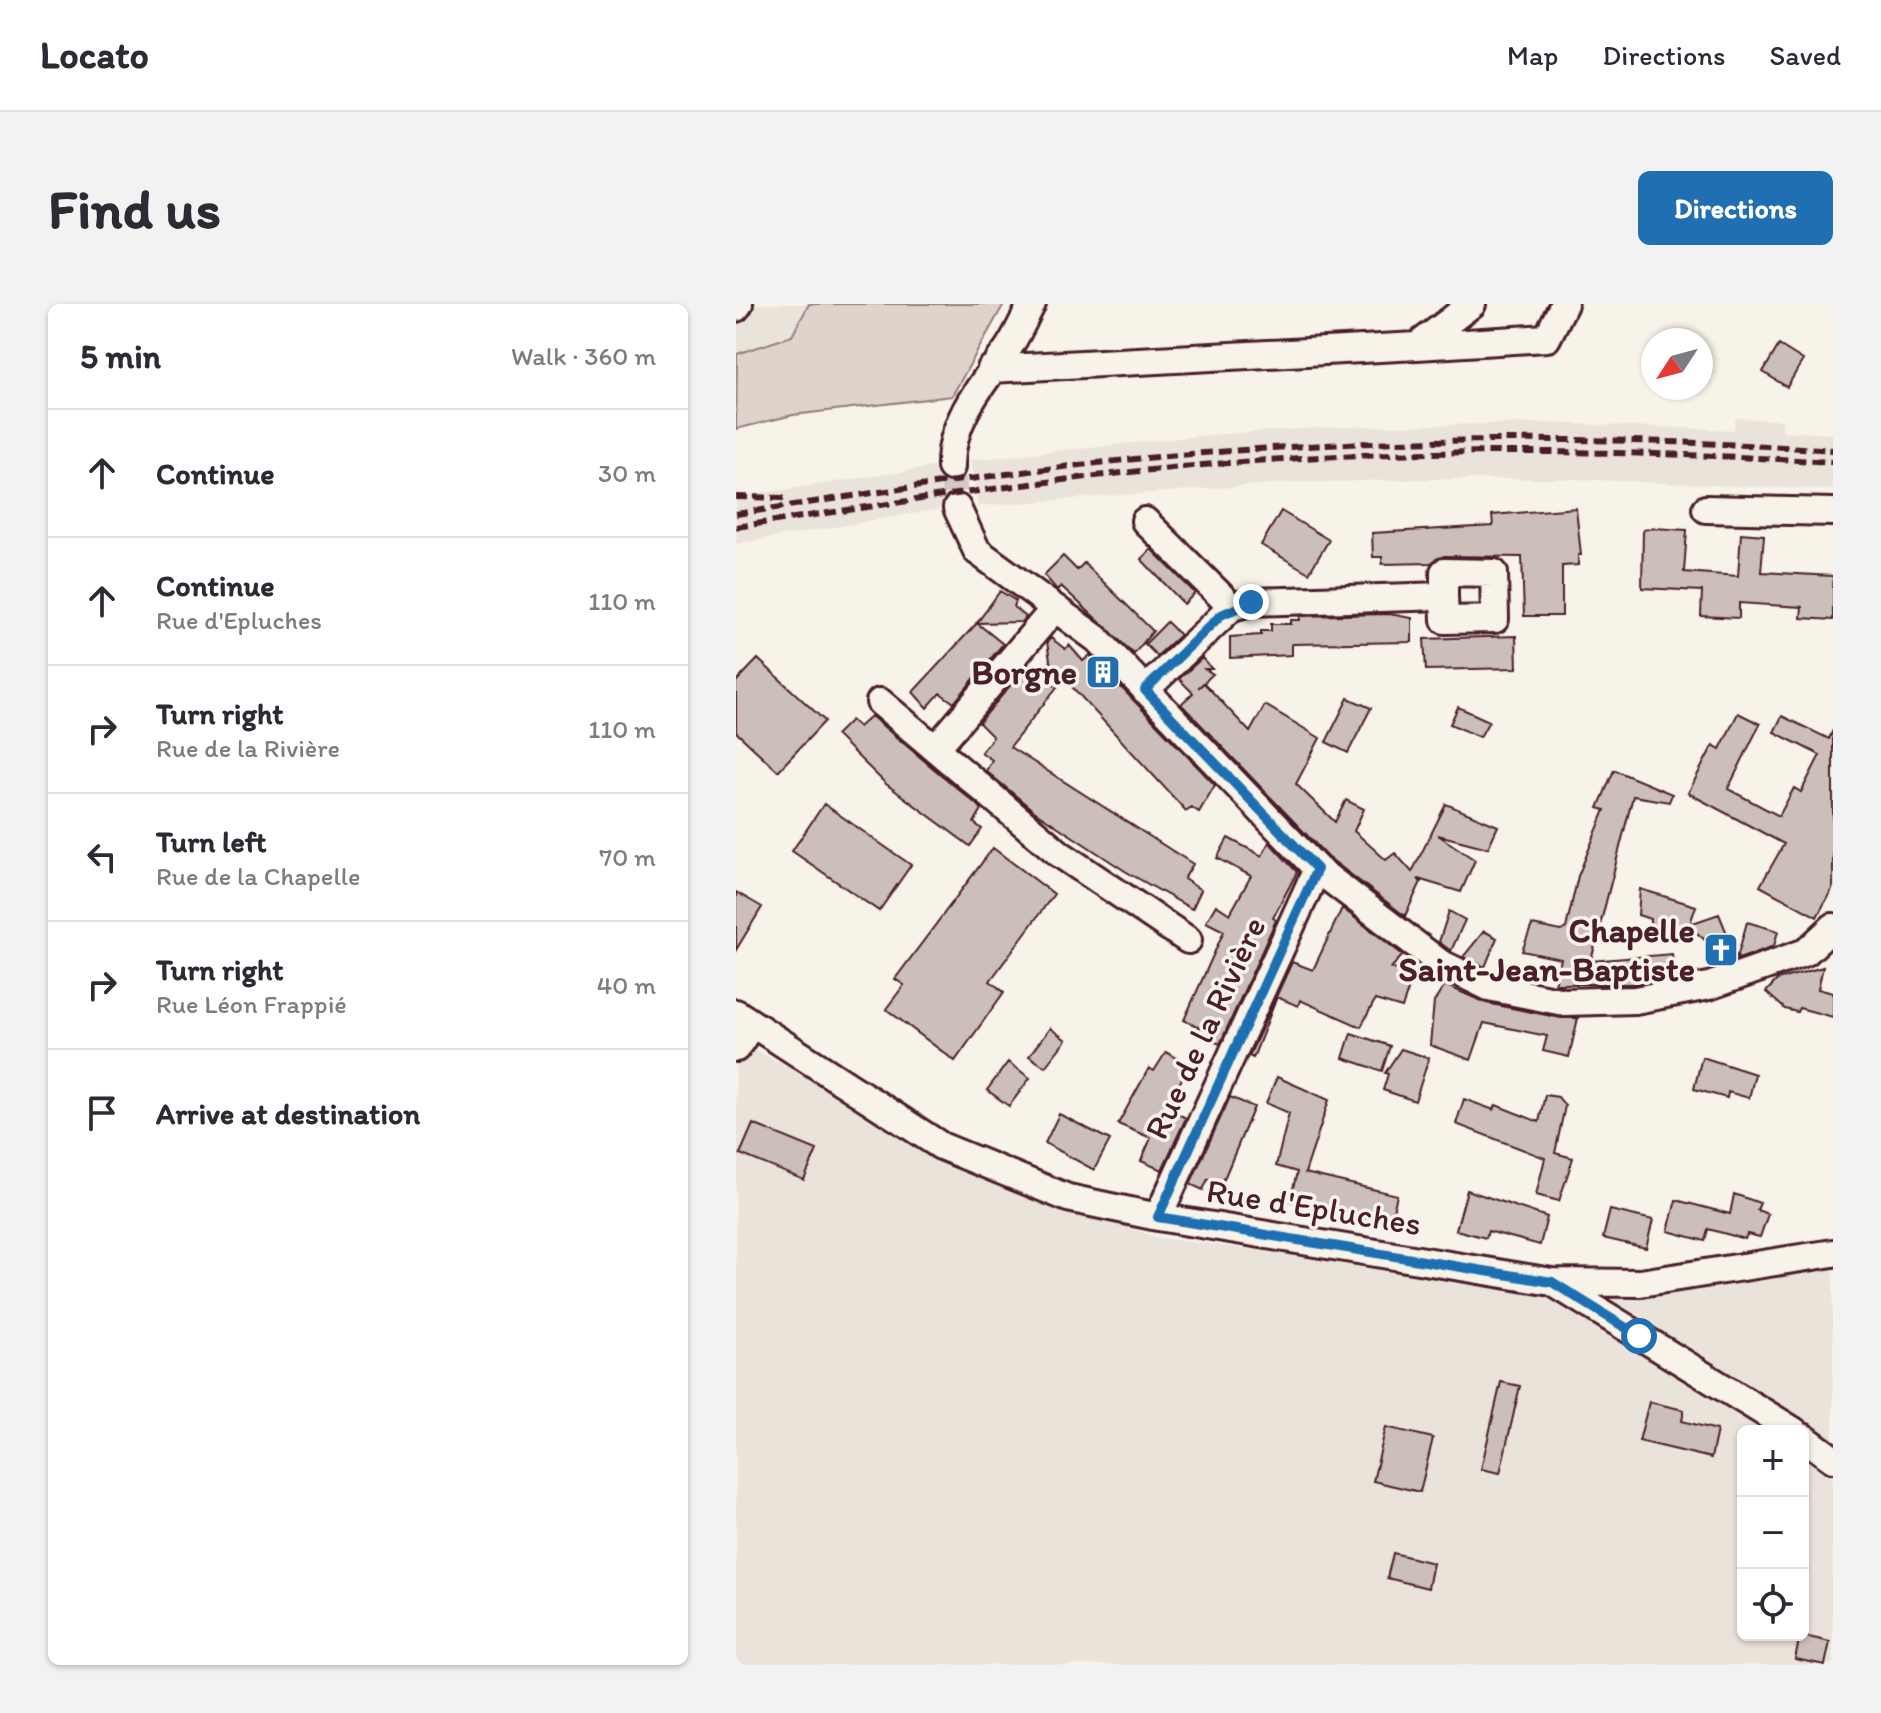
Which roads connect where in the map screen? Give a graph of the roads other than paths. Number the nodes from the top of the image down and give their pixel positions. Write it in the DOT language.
graph roads {
  1 [pos="1032,304"];
  2 [pos="1472,304"];
  3 [pos="1564,304"];
  4 [pos="1417,346"];
  5 [pos="991,369"];
  6 [pos="951,467"];
  7 [pos="957,508"];
  8 [pos="1706,509"];
  9 [pos="1833,512"];
  10 [pos="1145,521"];
  11 [pos="1444,596"];
  12 [pos="1232,607"];
  13 [pos="1055,608"];
  14 [pos="1145,690"];
  15 [pos="880,702"];
  16 [pos="937,747"];
  17 [pos="1317,869"];
  18 [pos="1833,927"];
  19 [pos="1188,940"];
  20 [pos="1806,952"];
  21 [pos="1833,956"];
  22 [pos="744,1019"];
  23 [pos="736,1048"];
  24 [pos="1158,1217"];
  25 [pos="1833,1253"];
  26 [pos="1552,1282"];
  27 [pos="1784,1425"];
  28 [pos="1809,1441"];
  29 [pos="1833,1459"];
  1 -- 5 [label="street"];
  2 -- 4 [label="street"];
  3 -- 4 [label="street"];
  4 -- 5 [label="street"];
  5 -- 6 [label="street"];
  7 -- 13 [label="street"];
  8 -- 9 [label="street"];
  10 -- 12 [label="street"];
  11 -- 12 [label="street"];
  12 -- 14 [label="street"];
  13 -- 14 [label="street"];
  13 -- 16 [label="street"];
  14 -- 17 [label="street"];
  15 -- 16 [label="street"];
  16 -- 19 [label="street"];
  17 -- 20 [label="street"];
  17 -- 24 [label="street, Rue de la Rivière"];
  18 -- 20 [label="street"];
  20 -- 21 [label="street"];
  22 -- 23 [label="street"];
  22 -- 24 [label="street, Rue d'Epluches"];
  24 -- 26 [label="street, Rue d'Epluches"];
  25 -- 26 [label="street, Rue d'Epluches"];
  26 -- 27 [label="street"];
  28 -- 29 [label="street"];
}
